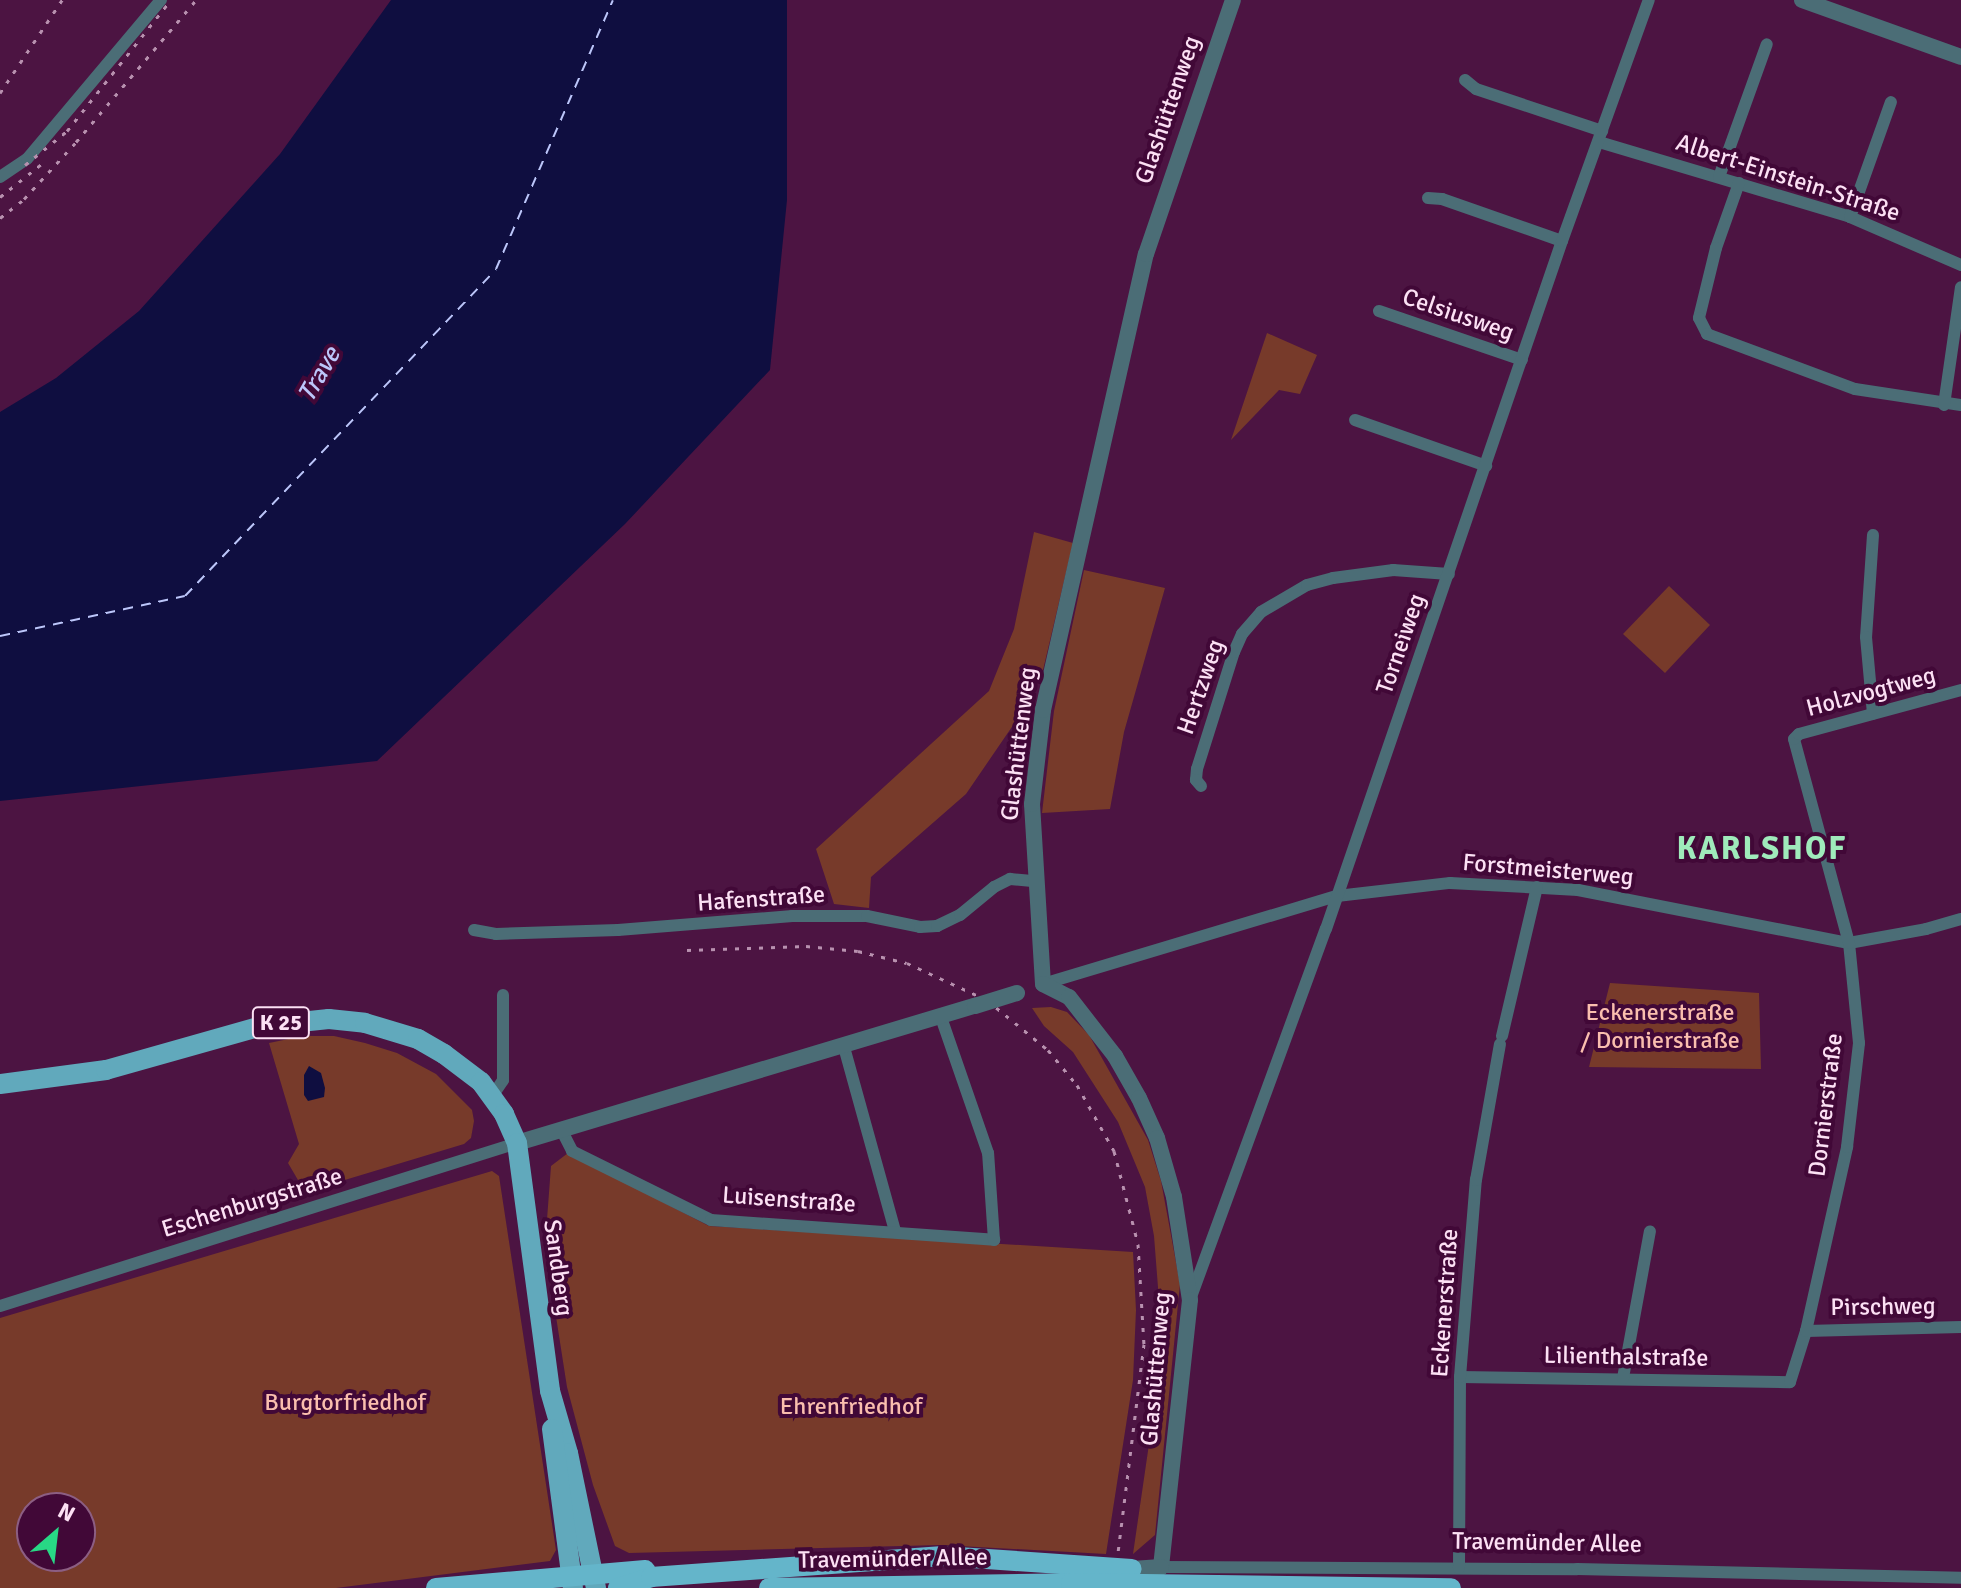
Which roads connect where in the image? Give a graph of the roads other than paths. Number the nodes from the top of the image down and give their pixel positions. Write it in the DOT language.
graph roads {
  1 [pos="161,0"];
  2 [pos="1233,0"];
  3 [pos="1649,0"];
  4 [pos="1802,0"];
  5 [pos="1767,44"];
  6 [pos="1961,57"];
  7 [pos="1465,80"];
  8 [pos="1891,102"];
  9 [pos="1601,136"];
  10 [pos="0,177"];
  11 [pos="1719,177"];
  12 [pos="1739,183"];
  13 [pos="1428,198"];
  14 [pos="1850,217"];
  15 [pos="1562,241"];
  16 [pos="1961,265"];
  17 [pos="1961,287"];
  18 [pos="1379,311"];
  19 [pos="1522,360"];
  20 [pos="1944,405"];
  21 [pos="1961,405"];
  22 [pos="1355,420"];
  23 [pos="1486,466"];
  24 [pos="1873,535"];
  25 [pos="1449,574"];
  26 [pos="1961,690"];
  27 [pos="1873,714"];
  28 [pos="1794,739"];
  29 [pos="1201,786"];
  30 [pos="1035,881"];
  31 [pos="1537,887"];
  32 [pos="1337,896"];
  33 [pos="1961,919"];
  34 [pos="474,930"];
  35 [pos="1849,943"];
  36 [pos="1043,984"];
  37 [pos="503,995"];
  38 [pos="941,1017"];
  39 [pos="844,1047"];
  40 [pos="0,1084"];
  41 [pos="493,1095"];
  42 [pos="563,1133"];
  43 [pos="517,1143"];
  44 [pos="895,1231"];
  45 [pos="1650,1231"];
  46 [pos="1190,1300"];
  47 [pos="0,1306"];
  48 [pos="1961,1327"];
  49 [pos="1806,1331"];
  50 [pos="1460,1377"];
  51 [pos="1623,1378"];
  52 [pos="1790,1382"];
  53 [pos="551,1400"];
  54 [pos="904,1559"];
  55 [pos="1161,1567"];
  56 [pos="1459,1568"];
  57 [pos="1132,1569"];
  58 [pos="705,1573"];
  59 [pos="1961,1578"];
  60 [pos="595,1581"];
  61 [pos="1071,1583"];
  62 [pos="570,1584"];
  63 [pos="436,1588"];
  64 [pos="618,1588"];
  65 [pos="769,1588"];
  66 [pos="1451,1588"];
  1 -- 10 [label="street"];
  2 -- 30 [label="street, Glashüttenweg"];
  3 -- 9 [label="street, Torneiweg"];
  4 -- 6 [label="street"];
  5 -- 11 [label="street"];
  7 -- 9 [label="street, Albert-Einstein-Straße"];
  8 -- 14 [label="street"];
  9 -- 11 [label="street, Albert-Einstein-Straße"];
  9 -- 15 [label="street, Torneiweg"];
  11 -- 12 [label="street, Albert-Einstein-Straße"];
  12 -- 14 [label="street, Albert-Einstein-Straße"];
  12 -- 20 [label="street"];
  13 -- 15 [label="street"];
  14 -- 16 [label="street, Albert-Einstein-Straße"];
  15 -- 19 [label="street, Torneiweg"];
  17 -- 20 [label="street"];
  18 -- 19 [label="street, Celsiusweg"];
  19 -- 23 [label="street, Torneiweg"];
  20 -- 21 [label="street"];
  22 -- 23 [label="street"];
  23 -- 25 [label="street, Torneiweg"];
  24 -- 27 [label="street"];
  25 -- 29 [label="street, Hertzweg"];
  25 -- 32 [label="street, Torneiweg"];
  26 -- 27 [label="street, Holzvogtweg"];
  27 -- 28 [label="street, Holzvogtweg"];
  28 -- 35 [label="street, Dornierstraße"];
  30 -- 34 [label="street, Hafenstraße"];
  30 -- 36 [label="street, Glashüttenweg"];
  31 -- 32 [label="street, Forstmeisterweg"];
  31 -- 35 [label="street, Forstmeisterweg"];
  31 -- 50 [label="street, Eckenerstraße"];
  32 -- 36 [label="street, Forstmeisterweg"];
  32 -- 46 [label="street, Torneiweg"];
  33 -- 35 [label="street, Forstmeisterweg"];
  35 -- 49 [label="street, Dornierstraße"];
  36 -- 38 [label="street, bridge"];
  36 -- 46 [label="street, Glashüttenweg"];
  37 -- 41 [label="street"];
  38 -- 39 [label="street"];
  38 -- 44 [label="street, Luisenstraße"];
  39 -- 42 [label="street"];
  39 -- 44 [label="street, Luisenstraße"];
  40 -- 41 [label="main road, K 25"];
  41 -- 43 [label="main road, K 25"];
  42 -- 43 [label="street"];
  42 -- 44 [label="street, Luisenstraße"];
  43 -- 47 [label="street, Eschenburgstraße"];
  43 -- 53 [label="main road, Sandberg / K 25"];
  45 -- 51 [label="street"];
  46 -- 55 [label="street, Glashüttenweg"];
  48 -- 49 [label="street, Pirschweg"];
  49 -- 52 [label="street, Dornierstraße"];
  50 -- 51 [label="street, Lilienthalstraße"];
  50 -- 56 [label="street, Eckenerstraße"];
  51 -- 52 [label="street, Lilienthalstraße"];
  53 -- 60 [label="main road, Sandberg / K 25"];
  53 -- 62 [label="main road, Sandberg / K 25"];
  54 -- 57 [label="highway"];
  54 -- 58 [label="highway"];
  54 -- 61 [label="highway"];
  55 -- 56 [label="street, Travemünder Allee"];
  55 -- 57 [label="street, Travemünder Allee"];
  56 -- 59 [label="street, Travemünder Allee"];
  58 -- 60 [label="highway"];
  58 -- 64 [label="highway"];
  60 -- 62 [label="highway"];
  61 -- 65 [label="highway, Travemünder Allee"];
  61 -- 66 [label="highway, Travemünder Allee"];
  62 -- 63 [label="highway"];
}
